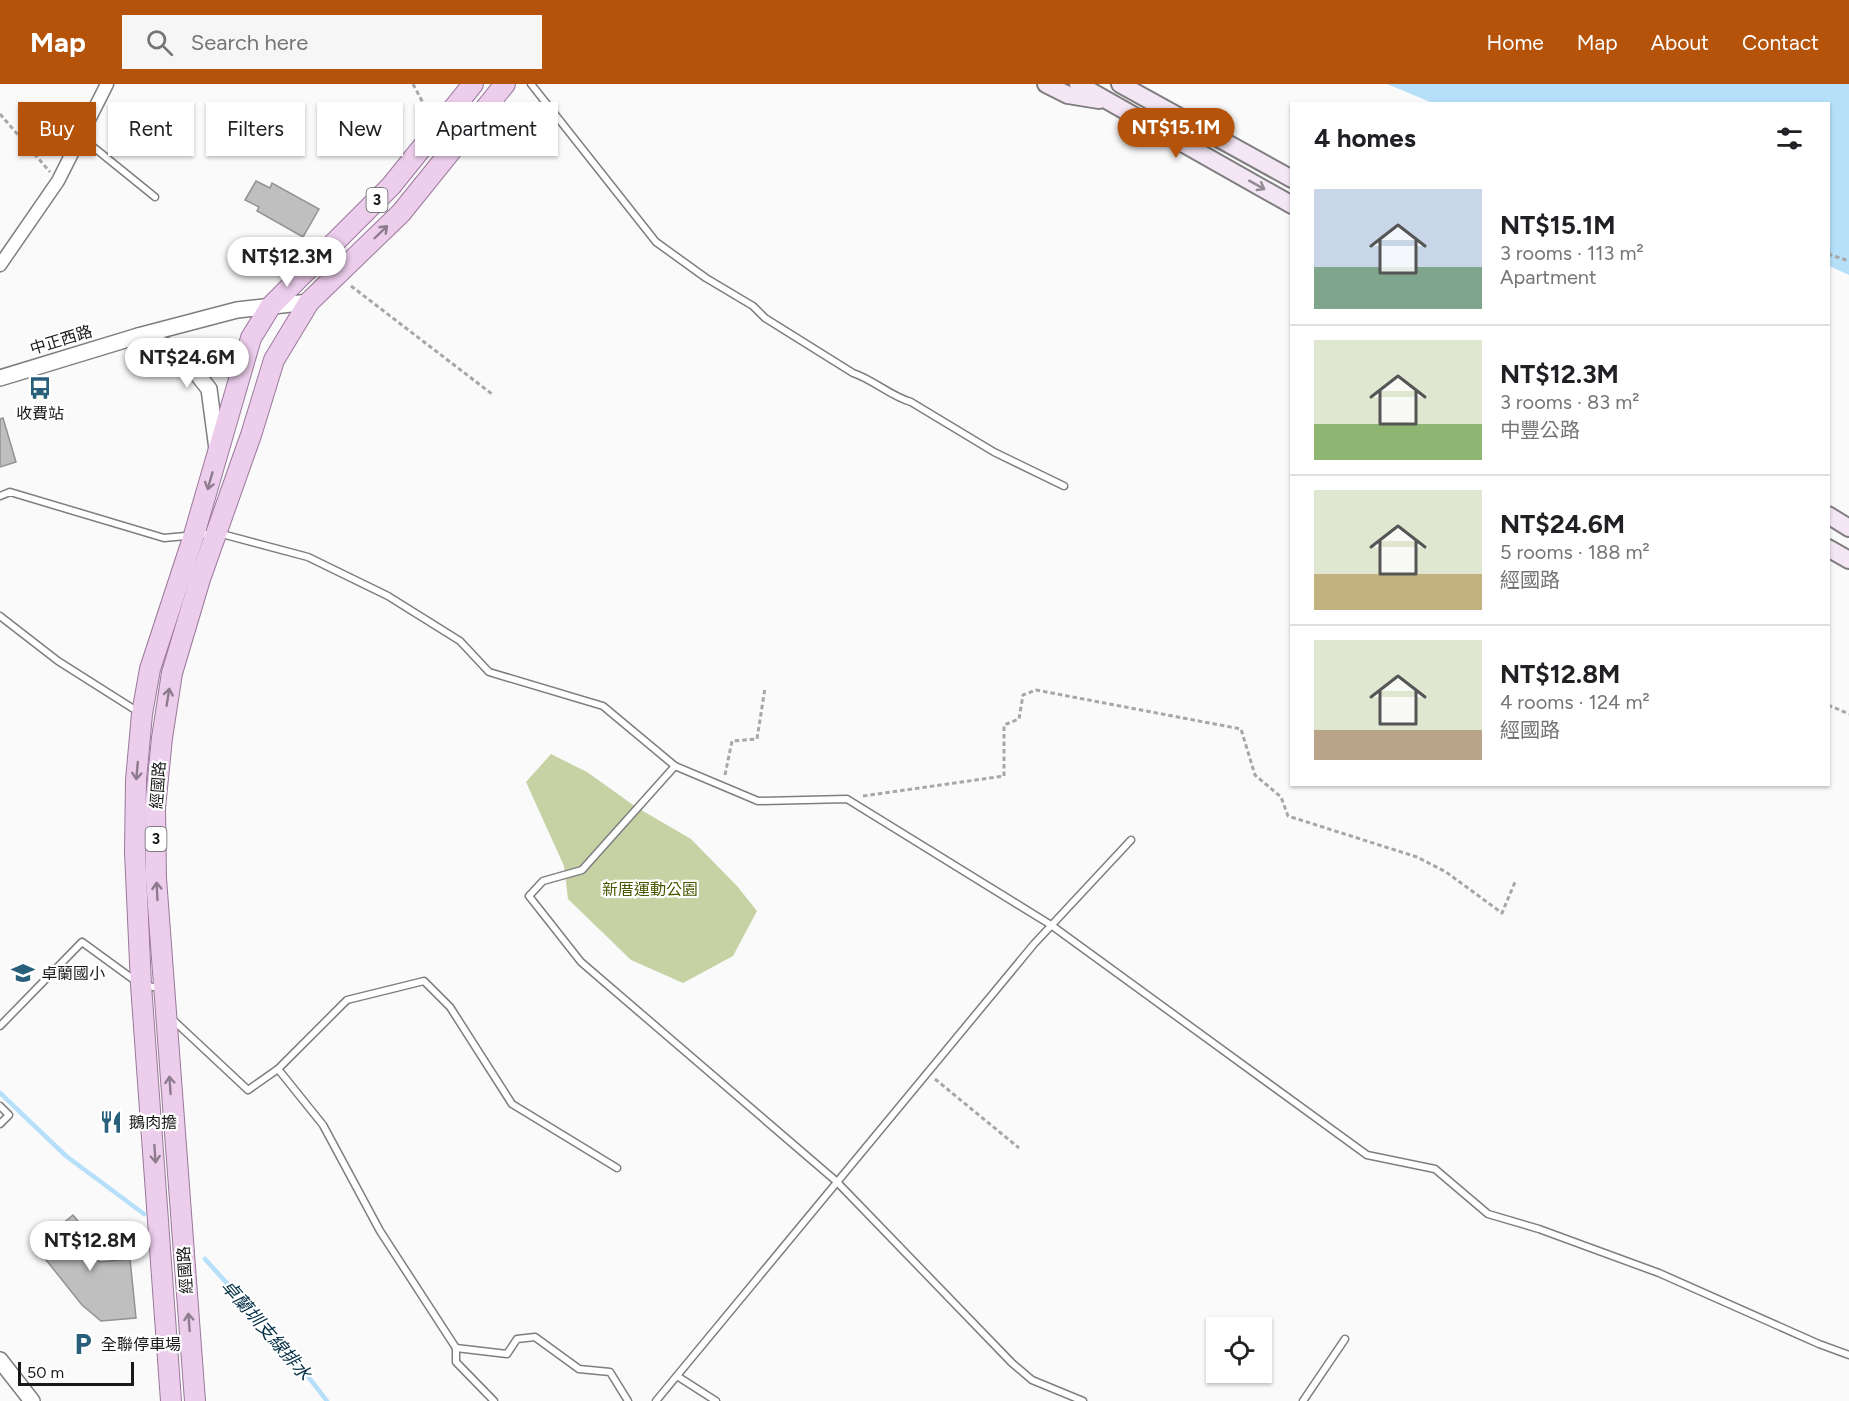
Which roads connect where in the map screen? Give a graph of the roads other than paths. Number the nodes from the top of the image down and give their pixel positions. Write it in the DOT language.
graph roads {
  1 [pos="107,84"];
  2 [pos="473,84"];
  3 [pos="505,84"];
  4 [pos="531,84"];
  5 [pos="1046,84"];
  6 [pos="1078,84"];
  7 [pos="1112,84"];
  8 [pos="1120,84"];
  9 [pos="1107,101"];
  10 [pos="96,106"];
  11 [pos="96,148"];
  12 [pos="71,156"];
  13 [pos="1290,178"];
  14 [pos="396,181"];
  15 [pos="155,197"];
  16 [pos="414,197"];
  17 [pos="1290,204"];
  18 [pos="0,265"];
  19 [pos="309,302"];
  20 [pos="270,307"];
  21 [pos="138,336"];
  22 [pos="0,378"];
  23 [pos="218,453"];
  24 [pos="1064,486"];
  25 [pos="0,496"];
  26 [pos="1830,516"];
  27 [pos="1849,528"];
  28 [pos="218,533"];
  29 [pos="194,535"];
  30 [pos="1830,549"];
  31 [pos="1849,560"];
  32 [pos="0,616"];
  33 [pos="142,714"];
  34 [pos="675,766"];
  35 [pos="1131,840"];
  36 [pos="1051,925"];
  37 [pos="141,985"];
  38 [pos="163,988"];
  39 [pos="165,1012"];
  40 [pos="0,1026"];
  41 [pos="278,1069"];
  42 [pos="0,1106"];
  43 [pos="0,1124"];
  44 [pos="618,1168"];
  45 [pos="836,1181"];
  46 [pos="1345,1339"];
  47 [pos="456,1348"];
  48 [pos="1849,1356"];
  49 [pos="0,1360"];
  50 [pos="676,1376"];
  51 [pos="32,1401"];
  52 [pos="171,1401"];
  53 [pos="195,1401"];
  54 [pos="494,1401"];
  55 [pos="628,1401"];
  56 [pos="656,1401"];
  57 [pos="716,1401"];
  58 [pos="1083,1401"];
  59 [pos="1303,1401"];
  1 -- 10 [label="street"];
  2 -- 14 [label="main road, 3"];
  3 -- 16 [label="main road, 3"];
  4 -- 24 [label="lane"];
  5 -- 9 [label="main road"];
  6 -- 9 [label="main road"];
  7 -- 9 [label="main road"];
  8 -- 13 [label="main road"];
  9 -- 17 [label="main road, one-way"];
  11 -- 15 [label="lane"];
  12 -- 18 [label="street"];
  14 -- 16 [label="main road"];
  14 -- 20 [label="main road, 3"];
  19 -- 16 [label="main road, 3, one-way"];
  19 -- 20 [label="street, 中正西路"];
  19 -- 28 [label="main road, 經國路 / 3"];
  20 -- 21 [label="street, 中正西路"];
  20 -- 23 [label="main road, 經國路 / 3"];
  21 -- 22 [label="street, 中正西路"];
  21 -- 23 [label="street"];
  23 -- 29 [label="main road, 經國路 / 3, one-way"];
  25 -- 29 [label="lane"];
  26 -- 27 [label="main road"];
  28 -- 29 [label="lane"];
  28 -- 34 [label="lane"];
  38 -- 28 [label="main road, 經國路 / 3, one-way"];
  29 -- 33 [label="main road, 經國路 / 3"];
  30 -- 31 [label="main road"];
  32 -- 33 [label="lane"];
  33 -- 37 [label="main road, 經國路 / 3, one-way"];
  34 -- 36 [label="lane"];
  34 -- 45 [label="lane"];
  35 -- 36 [label="lane"];
  36 -- 45 [label="lane"];
  36 -- 48 [label="lane"];
  37 -- 38 [label="lane"];
  37 -- 40 [label="lane"];
  37 -- 52 [label="main road, 經國路 / 3, one-way"];
  38 -- 39 [label="main road, 經國路 / 3"];
  39 -- 41 [label="lane"];
  53 -- 39 [label="main road, 經國路 / 3, one-way"];
  41 -- 44 [label="lane"];
  41 -- 47 [label="lane"];
  42 -- 43 [label="lane"];
  45 -- 50 [label="lane"];
  45 -- 58 [label="lane"];
  46 -- 59 [label="lane"];
  47 -- 54 [label="lane"];
  47 -- 55 [label="lane"];
  49 -- 51 [label="street"];
  50 -- 56 [label="lane"];
  50 -- 57 [label="lane"];
}
